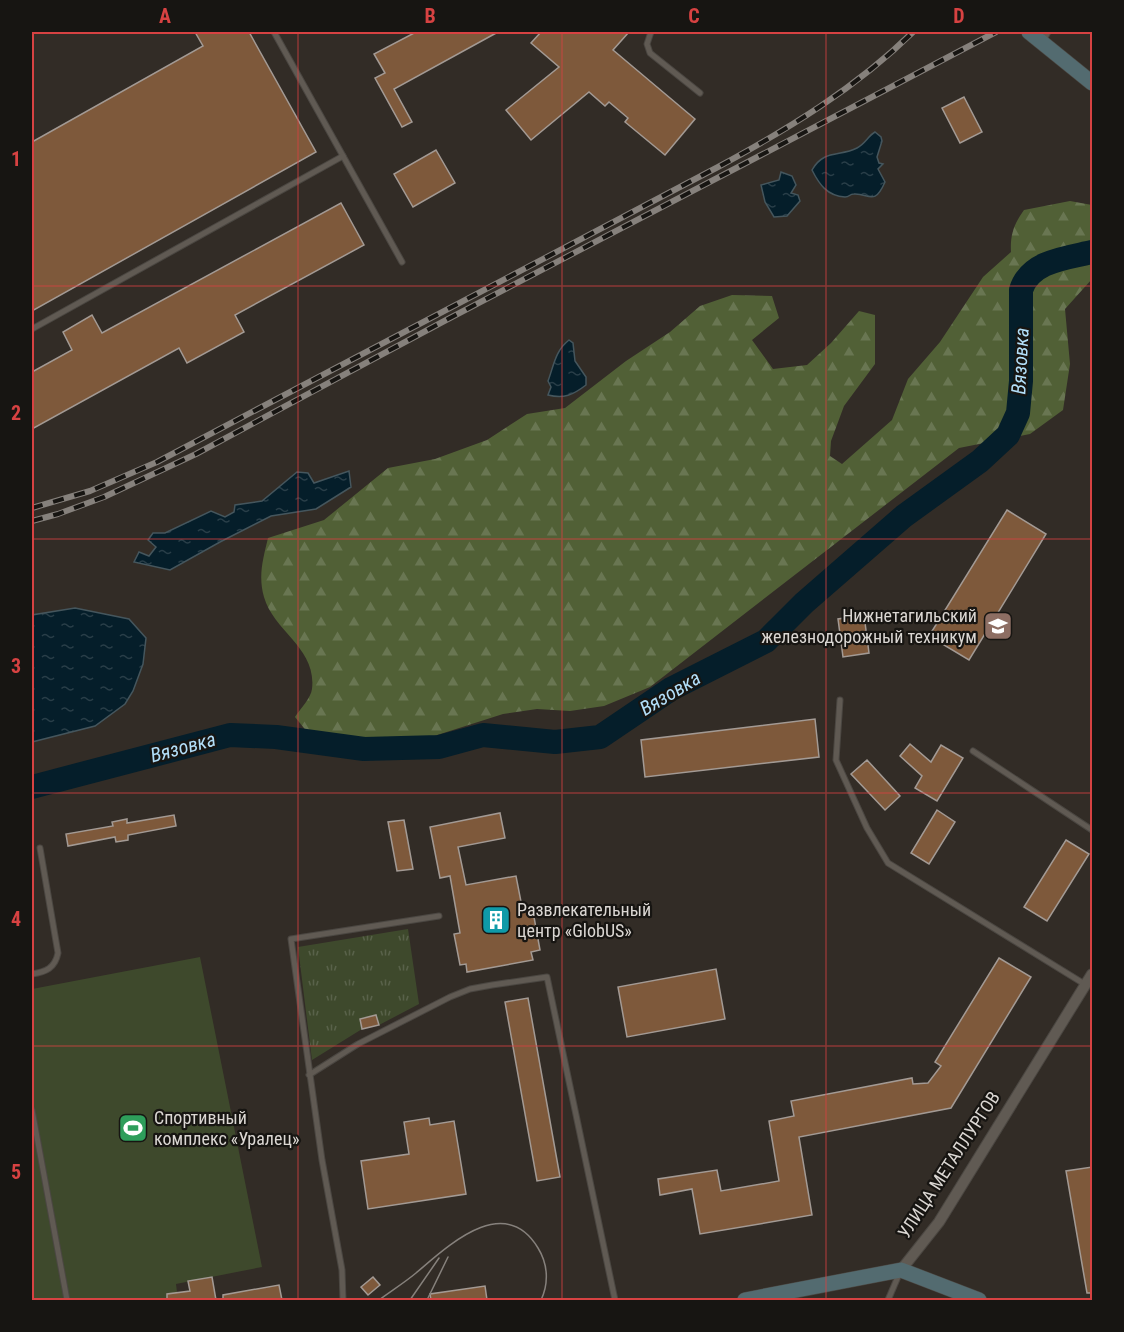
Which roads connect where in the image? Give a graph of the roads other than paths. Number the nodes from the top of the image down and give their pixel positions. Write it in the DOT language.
graph roads {
  1 [pos="274,32"];
  2 [pos="651,32"];
  3 [pos="1029,32"];
  4 [pos="1045,37"];
  5 [pos="1092,83"];
  6 [pos="700,93"];
  7 [pos="343,156"];
  8 [pos="402,261"];
  9 [pos="32,329"];
  10 [pos="840,700"];
  11 [pos="973,751"];
  12 [pos="1092,830"];
  13 [pos="40,848"];
  14 [pos="439,916"];
  15 [pos="32,974"];
  16 [pos="1092,974"];
  17 [pos="1086,985"];
  18 [pos="309,1075"];
  19 [pos="32,1110"];
  20 [pos="901,1270"];
  21 [pos="67,1300"];
  22 [pos="342,1300"];
  23 [pos="615,1300"];
  24 [pos="745,1300"];
  25 [pos="888,1300"];
  26 [pos="979,1300"];
  1 -- 7 [label="lane"];
  2 -- 6 [label="lane"];
  3 -- 4 [label="main road"];
  4 -- 5 [label="main road"];
  7 -- 8 [label="lane"];
  7 -- 9 [label="lane"];
  10 -- 17 [label="lane"];
  11 -- 12 [label="lane"];
  13 -- 15 [label="lane"];
  14 -- 18 [label="lane"];
  16 -- 17 [label="street, УЛИЦА МЕТАЛЛУРГОВ"];
  17 -- 20 [label="street, УЛИЦА МЕТАЛЛУРГОВ"];
  18 -- 22 [label="lane"];
  18 -- 23 [label="lane"];
  19 -- 21 [label="lane"];
  20 -- 24 [label="main road"];
  20 -- 25 [label="lane"];
  20 -- 26 [label="main road"];
}
